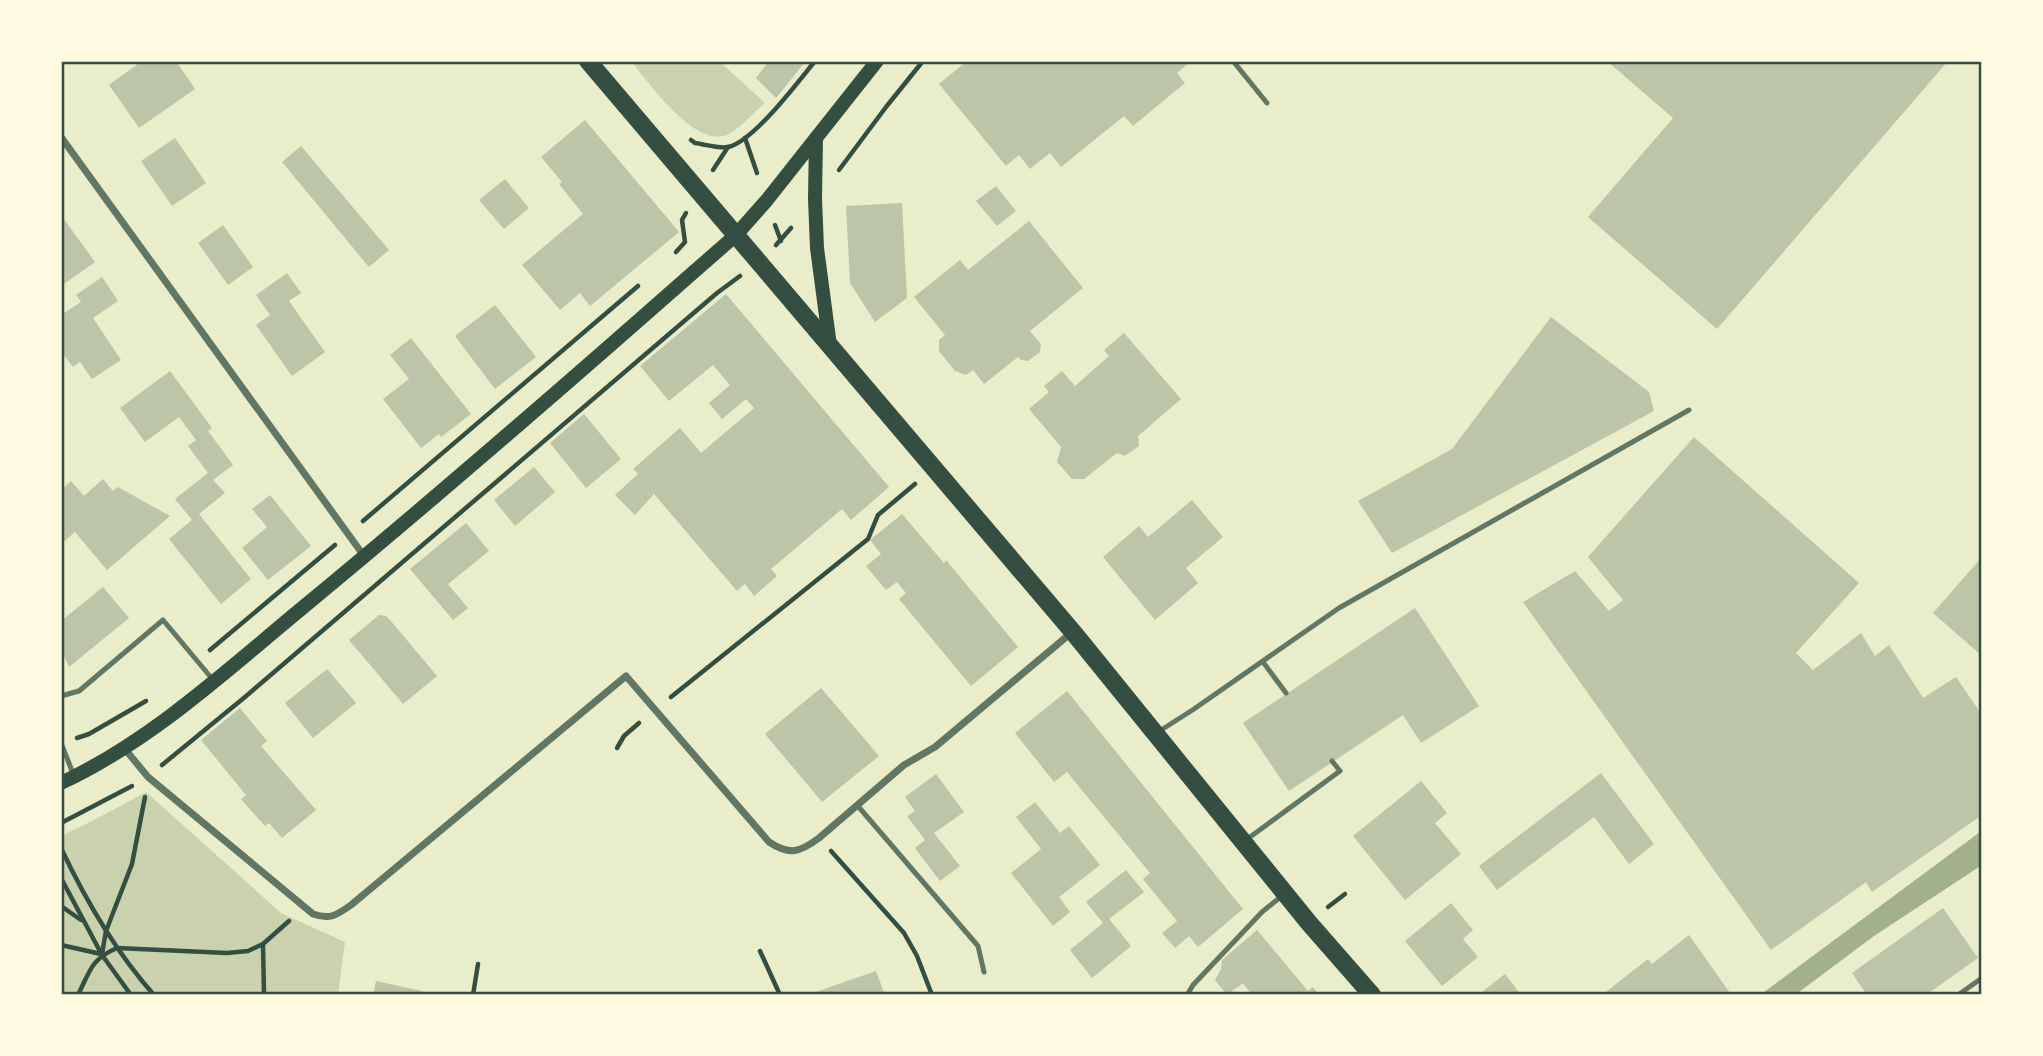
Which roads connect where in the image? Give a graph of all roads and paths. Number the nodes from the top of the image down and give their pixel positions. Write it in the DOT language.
graph roads {
  1 [pos="588,61"];
  2 [pos="815,61"];
  3 [pos="877,61"];
  4 [pos="923,61"];
  5 [pos="1233,61"];
  6 [pos="1267,103"];
  7 [pos="685,136"];
  8 [pos="61,137"];
  9 [pos="816,138"];
  10 [pos="848,160"];
  11 [pos="682,220"];
  12 [pos="736,235"];
  13 [pos="672,257"];
  14 [pos="642,283"];
  15 [pos="731,283"];
  16 [pos="830,346"];
  17 [pos="1689,410"];
  18 [pos="934,468"];
  19 [pos="348,534"];
  20 [pos="365,556"];
  21 [pos="1073,632"];
  22 [pos="197,661"];
  23 [pos="1263,662"];
  24 [pos="214,681"];
  25 [pos="1286,693"];
  26 [pos="61,696"];
  27 [pos="154,697"];
  28 [pos="655,710"];
  29 [pos="1155,734"];
  30 [pos="61,743"];
  31 [pos="124,748"];
  32 [pos="617,748"];
  33 [pos="1332,761"];
  34 [pos="148,776"];
  35 [pos="68,780"];
  36 [pos="145,797"];
  37 [pos="857,806"];
  38 [pos="61,823"];
  39 [pos="1243,842"];
  40 [pos="61,848"];
  41 [pos="835,856"];
  42 [pos="61,878"];
  43 [pos="1285,893"];
  44 [pos="61,906"];
  45 [pos="82,920"];
  46 [pos="289,921"];
  47 [pos="106,931"];
  48 [pos="61,944"];
  49 [pos="263,944"];
  50 [pos="117,948"];
  51 [pos="760,951"];
  52 [pos="102,955"];
  53 [pos="478,964"];
  54 [pos="984,972"];
  55 [pos="1982,978"];
  56 [pos="78,995"];
  57 [pos="131,995"];
  58 [pos="154,995"];
  59 [pos="264,995"];
  60 [pos="473,995"];
  61 [pos="780,995"];
  62 [pos="932,995"];
  63 [pos="1187,995"];
  64 [pos="1372,995"];
  65 [pos="1958,995"];
  1 -- 12 [label="main road"];
  2 -- 7 [label="path"];
  3 -- 9 [label="main road"];
  4 -- 10 [label="path"];
  5 -- 6 [label="lane"];
  8 -- 19 [label="street"];
  9 -- 12 [label="main road"];
  9 -- 16 [label="main road"];
  11 -- 13 [label="path"];
  12 -- 16 [label="main road"];
  12 -- 20 [label="main road"];
  14 -- 19 [label="path"];
  15 -- 34 [label="path"];
  16 -- 18 [label="main road"];
  17 -- 23 [label="lane"];
  18 -- 21 [label="main road"];
  18 -- 28 [label="path"];
  19 -- 20 [label="street"];
  19 -- 22 [label="path"];
  20 -- 24 [label="main road"];
  21 -- 29 [label="main road"];
  21 -- 37 [label="street"];
  22 -- 24 [label="lane"];
  22 -- 26 [label="lane"];
  23 -- 25 [label="lane"];
  23 -- 29 [label="lane"];
  24 -- 31 [label="main road"];
  27 -- 30 [label="path"];
  28 -- 32 [label="path"];
  28 -- 34 [label="street"];
  28 -- 37 [label="street"];
  29 -- 39 [label="main road"];
  30 -- 35 [label="lane"];
  31 -- 34 [label="street"];
  31 -- 35 [label="main road"];
  33 -- 39 [label="lane"];
  34 -- 38 [label="path"];
  36 -- 47 [label="path"];
  37 -- 54 [label="lane"];
  39 -- 43 [label="main road"];
  40 -- 47 [label="path"];
  41 -- 62 [label="path"];
  42 -- 45 [label="path"];
  43 -- 63 [label="lane"];
  43 -- 64 [label="main road"];
  44 -- 45 [label="path"];
  45 -- 52 [label="path"];
  46 -- 49 [label="path"];
  47 -- 50 [label="path"];
  47 -- 52 [label="path"];
  48 -- 52 [label="path"];
  49 -- 50 [label="path"];
  49 -- 59 [label="path"];
  50 -- 52 [label="path"];
  50 -- 58 [label="path"];
  51 -- 61 [label="path"];
  52 -- 56 [label="path"];
  52 -- 57 [label="path"];
  53 -- 60 [label="path"];
  55 -- 65 [label="lane"];
}
